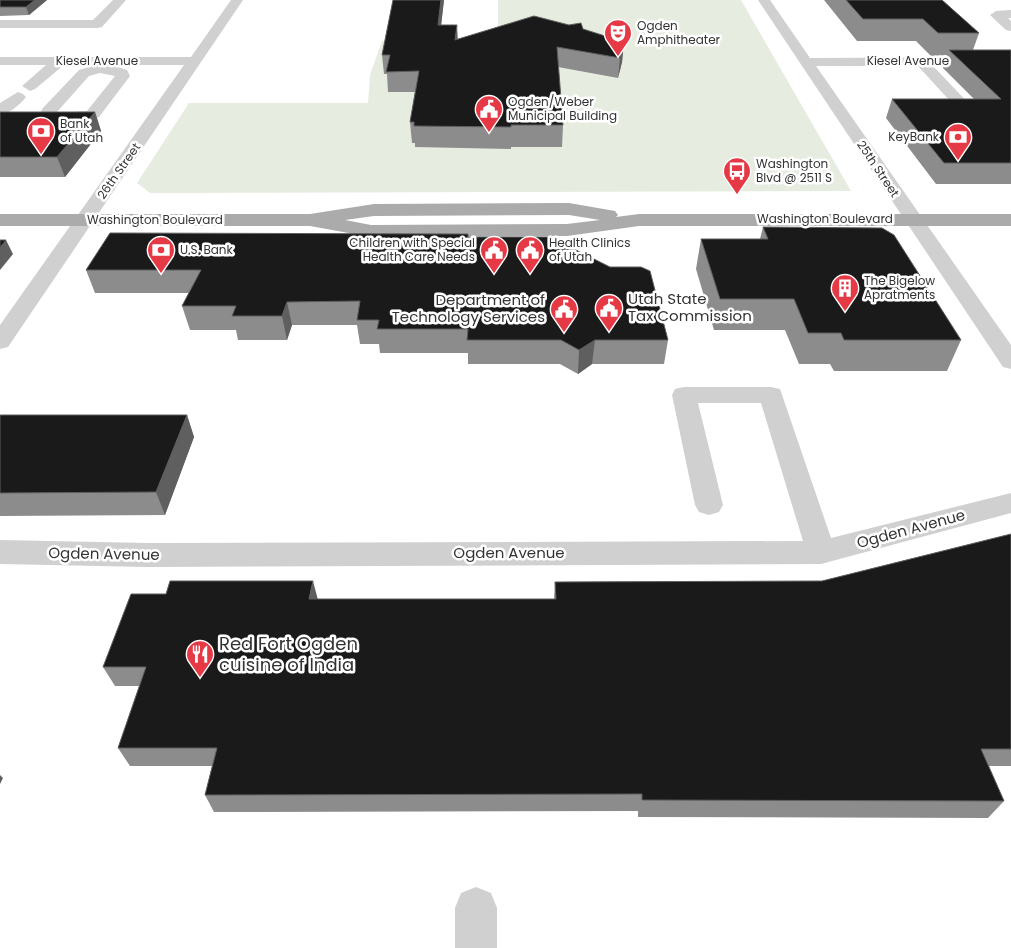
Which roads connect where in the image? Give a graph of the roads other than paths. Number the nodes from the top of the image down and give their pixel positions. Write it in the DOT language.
graph roads {
  1 [pos="120,0"];
  2 [pos="237,0"];
  3 [pos="764,0"];
  4 [pos="1011,14"];
  5 [pos="0,24"];
  6 [pos="1011,27"];
  7 [pos="60,61"];
  8 [pos="195,61"];
  9 [pos="921,61"];
  10 [pos="1011,61"];
  11 [pos="805,62"];
  12 [pos="3,64"];
  13 [pos="104,65"];
  14 [pos="30,86"];
  15 [pos="18,97"];
  16 [pos="968,110"];
  17 [pos="0,111"];
  18 [pos="912,219"];
  19 [pos="0,220"];
  20 [pos="84,220"];
  21 [pos="1011,220"];
  22 [pos="0,342"];
  23 [pos="1010,359"];
  24 [pos="1011,503"];
  25 [pos="709,505"];
  26 [pos="0,552"];
  27 [pos="821,552"];
  28 [pos="476,908"];
  29 [pos="476,948"];
  1 -- 5 [label="street"];
  2 -- 8 [label="street, 26th Street"];
  3 -- 11 [label="street, 25th Street"];
  4 -- 6 [label="street"];
  7 -- 12 [label="street, Kiesel Avenue"];
  7 -- 13 [label="street, Kiesel Avenue"];
  7 -- 14 [label="street"];
  8 -- 13 [label="street, Kiesel Avenue"];
  8 -- 20 [label="street, 26th Street"];
  9 -- 10 [label="street, Kiesel Avenue"];
  9 -- 11 [label="street, Kiesel Avenue"];
  9 -- 16 [label="street"];
  11 -- 18 [label="street, 25th Street"];
  13 -- 13 [label="street"];
  15 -- 17 [label="street"];
  18 -- 20 [label="main road, Washington Boulevard"];
  18 -- 21 [label="main road, Washington Boulevard"];
  18 -- 23 [label="street, 25th Street"];
  19 -- 20 [label="main road, Washington Boulevard"];
  20 -- 22 [label="street, 26th Street"];
  24 -- 27 [label="street, Ogden Avenue"];
  25 -- 27 [label="street"];
  26 -- 27 [label="street, Ogden Avenue"];
  28 -- 29 [label="street"];
}
